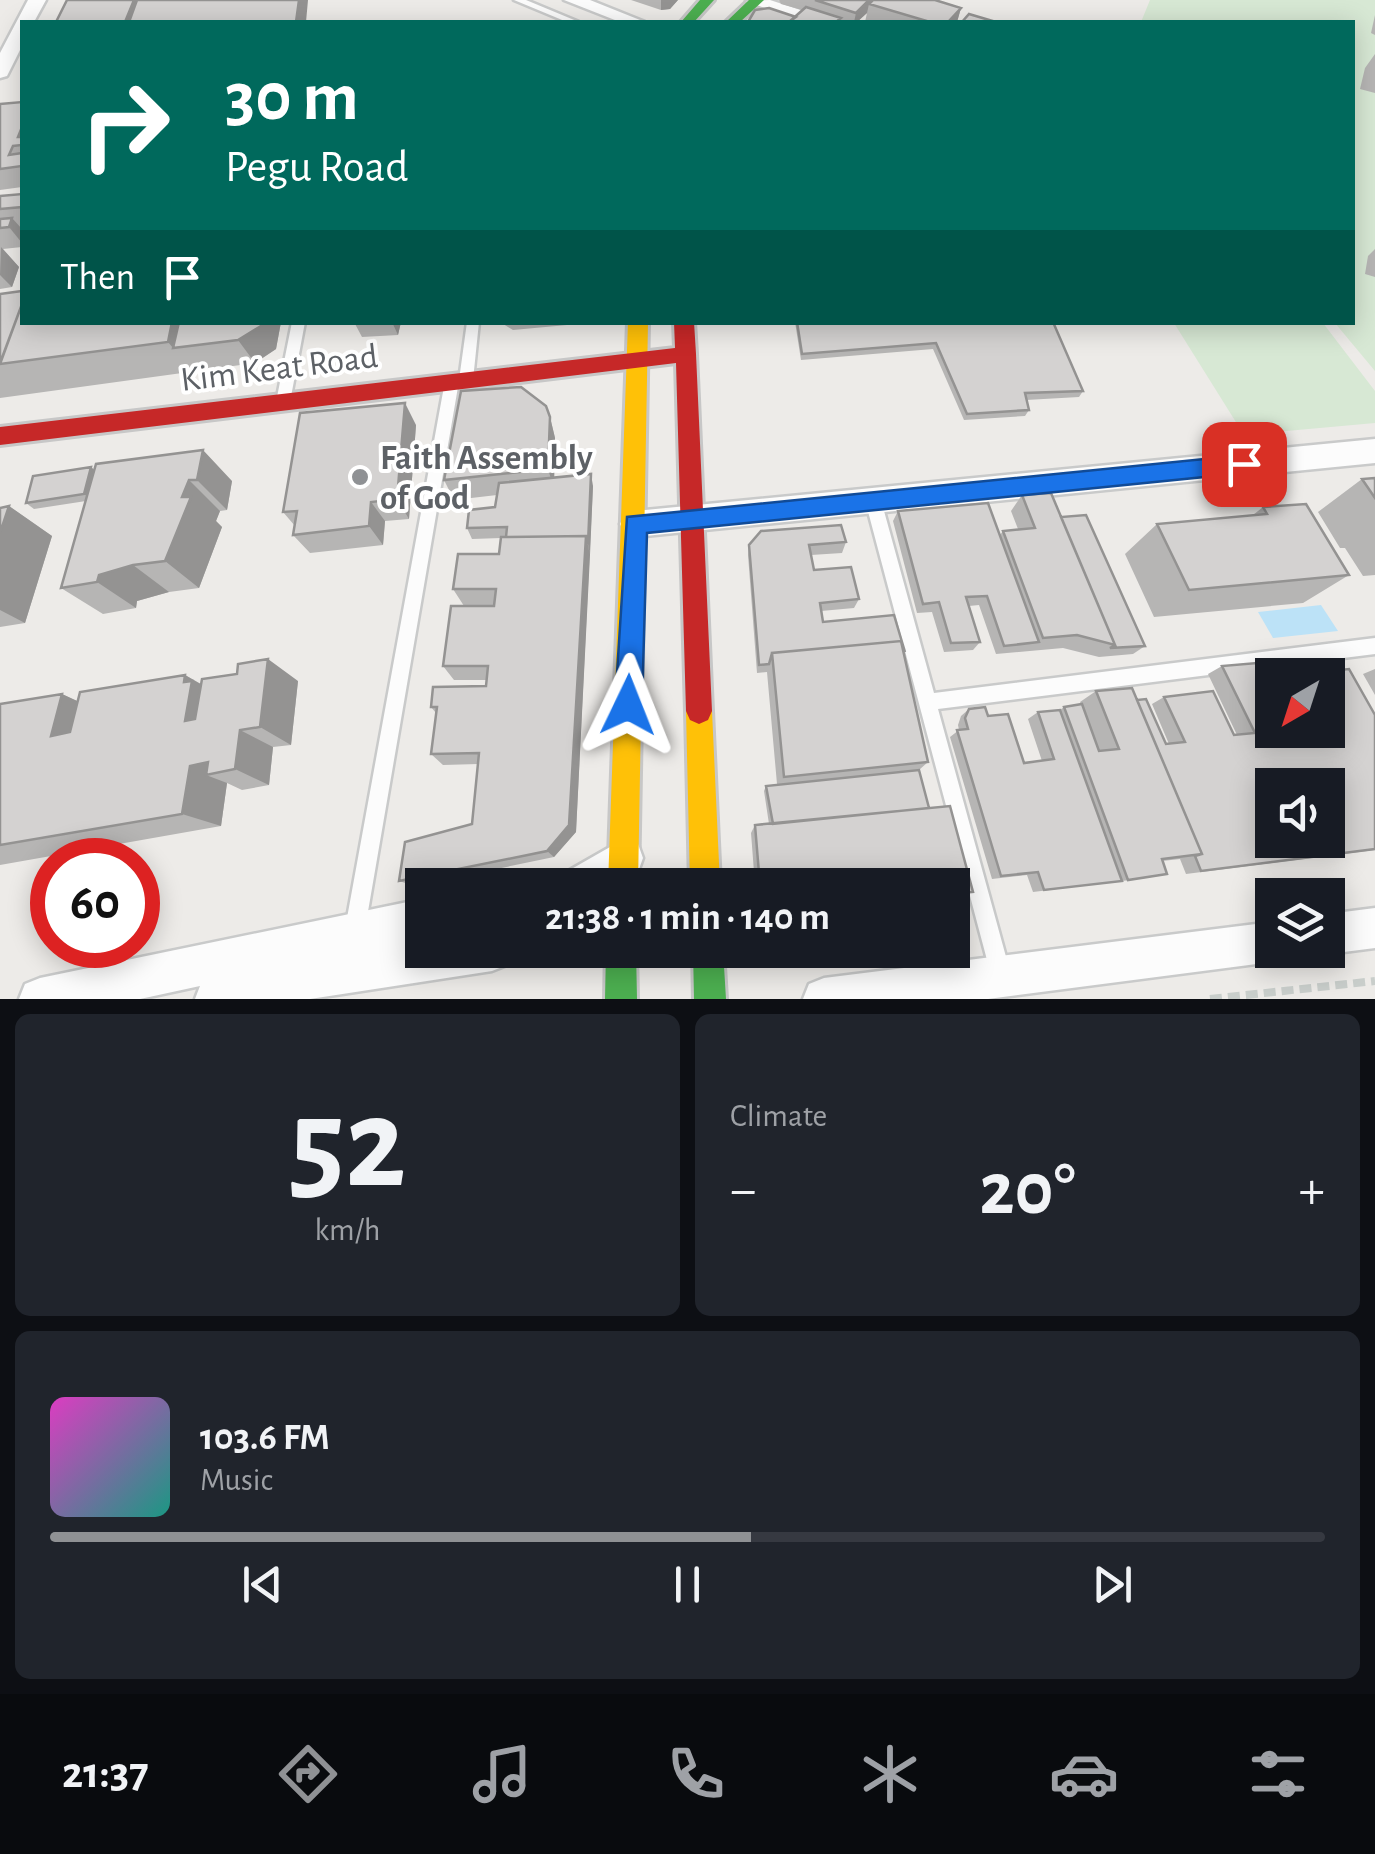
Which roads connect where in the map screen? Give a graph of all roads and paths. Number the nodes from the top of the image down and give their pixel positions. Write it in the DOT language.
graph roads {
  1 [pos="518,0"];
  2 [pos="574,0"];
  3 [pos="707,0"];
  4 [pos="748,8"];
  5 [pos="569,20"];
  6 [pos="630,20"];
  7 [pos="689,20"];
  8 [pos="789,20"];
  9 [pos="809,20"];
  10 [pos="20,33"];
  11 [pos="0,72"];
  12 [pos="298,325"];
  13 [pos="472,325"];
  14 [pos="638,325"];
  15 [pos="684,325"];
  16 [pos="686,354"];
  17 [pos="638,359"];
  18 [pos="459,380"];
  19 [pos="283,402"];
  20 [pos="0,436"];
  21 [pos="1375,451"];
  22 [pos="873,500"];
  23 [pos="692,518"];
  24 [pos="636,524"];
  25 [pos="1375,646"];
  26 [pos="928,702"];
  27 [pos="623,868"];
  28 [pos="705,868"];
  29 [pos="405,922"];
  30 [pos="1375,928"];
  31 [pos="354,932"];
  32 [pos="1345,932"];
  33 [pos="1255,944"];
  34 [pos="405,962"];
  35 [pos="709,968"];
  36 [pos="1002,979"];
  37 [pos="1375,980"];
  38 [pos="40,999"];
  39 [pos="216,999"];
  40 [pos="710,999"];
  41 [pos="824,999"];
  42 [pos="1210,999"];
  1 -- 5 [label="lane"];
  2 -- 6 [label="street"];
  3 -- 7 [label="main road"];
  4 -- 8 [label="street"];
  4 -- 9 [label="street"];
  10 -- 11 [label="street"];
  12 -- 19 [label="lane"];
  13 -- 18 [label="lane"];
  14 -- 17 [label="main road"];
  15 -- 16 [label="main road"];
  16 -- 17 [label="main road, Kim Keat Road"];
  16 -- 23 [label="main road"];
  17 -- 18 [label="main road, Kim Keat Road"];
  17 -- 24 [label="main road"];
  18 -- 19 [label="main road, Kim Keat Road"];
  18 -- 31 [label="lane"];
  19 -- 20 [label="main road, Kim Keat Road"];
  21 -- 22 [label="street"];
  22 -- 23 [label="street"];
  22 -- 26 [label="lane"];
  23 -- 24 [label="street"];
  23 -- 28 [label="main road"];
  24 -- 27 [label="main road"];
  25 -- 26 [label="lane"];
  26 -- 36 [label="lane"];
  29 -- 31 [label="street"];
  30 -- 32 [label="street"];
  31 -- 38 [label="street"];
  33 -- 36 [label="street"];
  34 -- 39 [label="street"];
  35 -- 40 [label="main road"];
  36 -- 41 [label="street"];
  37 -- 42 [label="path"];
}
